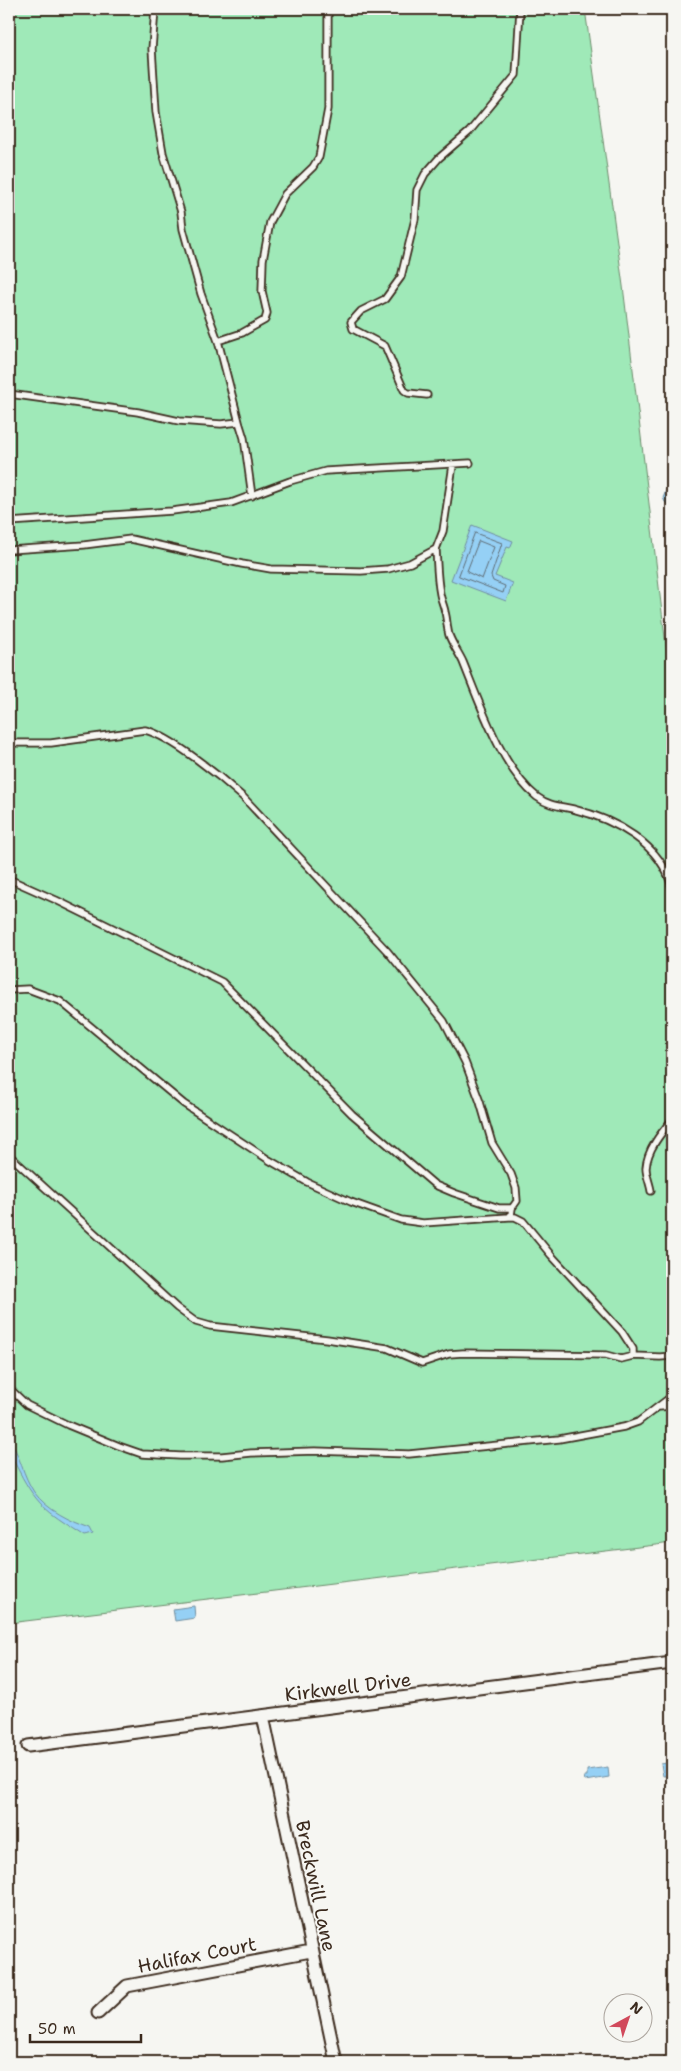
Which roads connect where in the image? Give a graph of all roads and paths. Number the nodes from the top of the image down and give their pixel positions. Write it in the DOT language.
graph roads {
  1 [pos="155,9"];
  2 [pos="328,9"];
  3 [pos="520,9"];
  4 [pos="218,341"];
  5 [pos="9,394"];
  6 [pos="427,395"];
  7 [pos="239,422"];
  8 [pos="470,463"];
  9 [pos="453,465"];
  10 [pos="252,496"];
  11 [pos="9,522"];
  12 [pos="436,548"];
  13 [pos="9,550"];
  14 [pos="9,743"];
  15 [pos="9,879"];
  16 [pos="672,888"];
  17 [pos="9,990"];
  18 [pos="672,1120"];
  19 [pos="9,1155"];
  20 [pos="651,1191"];
  21 [pos="512,1208"];
  22 [pos="509,1217"];
  23 [pos="633,1356"];
  24 [pos="672,1356"];
  25 [pos="9,1388"];
  26 [pos="672,1396"];
  27 [pos="672,1406"];
  28 [pos="660,1407"];
  29 [pos="672,1663"];
  30 [pos="263,1716"];
  31 [pos="28,1746"];
  32 [pos="311,1951"];
  33 [pos="98,2012"];
  34 [pos="672,2053"];
  35 [pos="336,2062"];
  36 [pos="654,2062"];
  1 -- 4 [label="lane"];
  2 -- 4 [label="lane"];
  3 -- 6 [label="lane"];
  4 -- 7 [label="lane"];
  5 -- 7 [label="lane"];
  7 -- 10 [label="lane"];
  8 -- 9 [label="lane"];
  9 -- 10 [label="lane"];
  9 -- 12 [label="lane"];
  10 -- 11 [label="lane"];
  12 -- 13 [label="lane"];
  12 -- 16 [label="lane"];
  14 -- 21 [label="lane"];
  15 -- 21 [label="lane"];
  17 -- 22 [label="lane"];
  18 -- 20 [label="lane"];
  19 -- 23 [label="lane"];
  21 -- 22 [label="lane"];
  22 -- 23 [label="lane"];
  23 -- 24 [label="lane"];
  25 -- 28 [label="lane"];
  26 -- 28 [label="lane"];
  27 -- 28 [label="lane"];
  29 -- 30 [label="street, Kirkwell Drive"];
  30 -- 31 [label="street, Kirkwell Drive"];
  30 -- 32 [label="street, Breckwill Lane"];
  32 -- 33 [label="street, Halifax Court"];
  32 -- 35 [label="street, Breckwill Lane"];
  34 -- 36 [label="path"];
}
